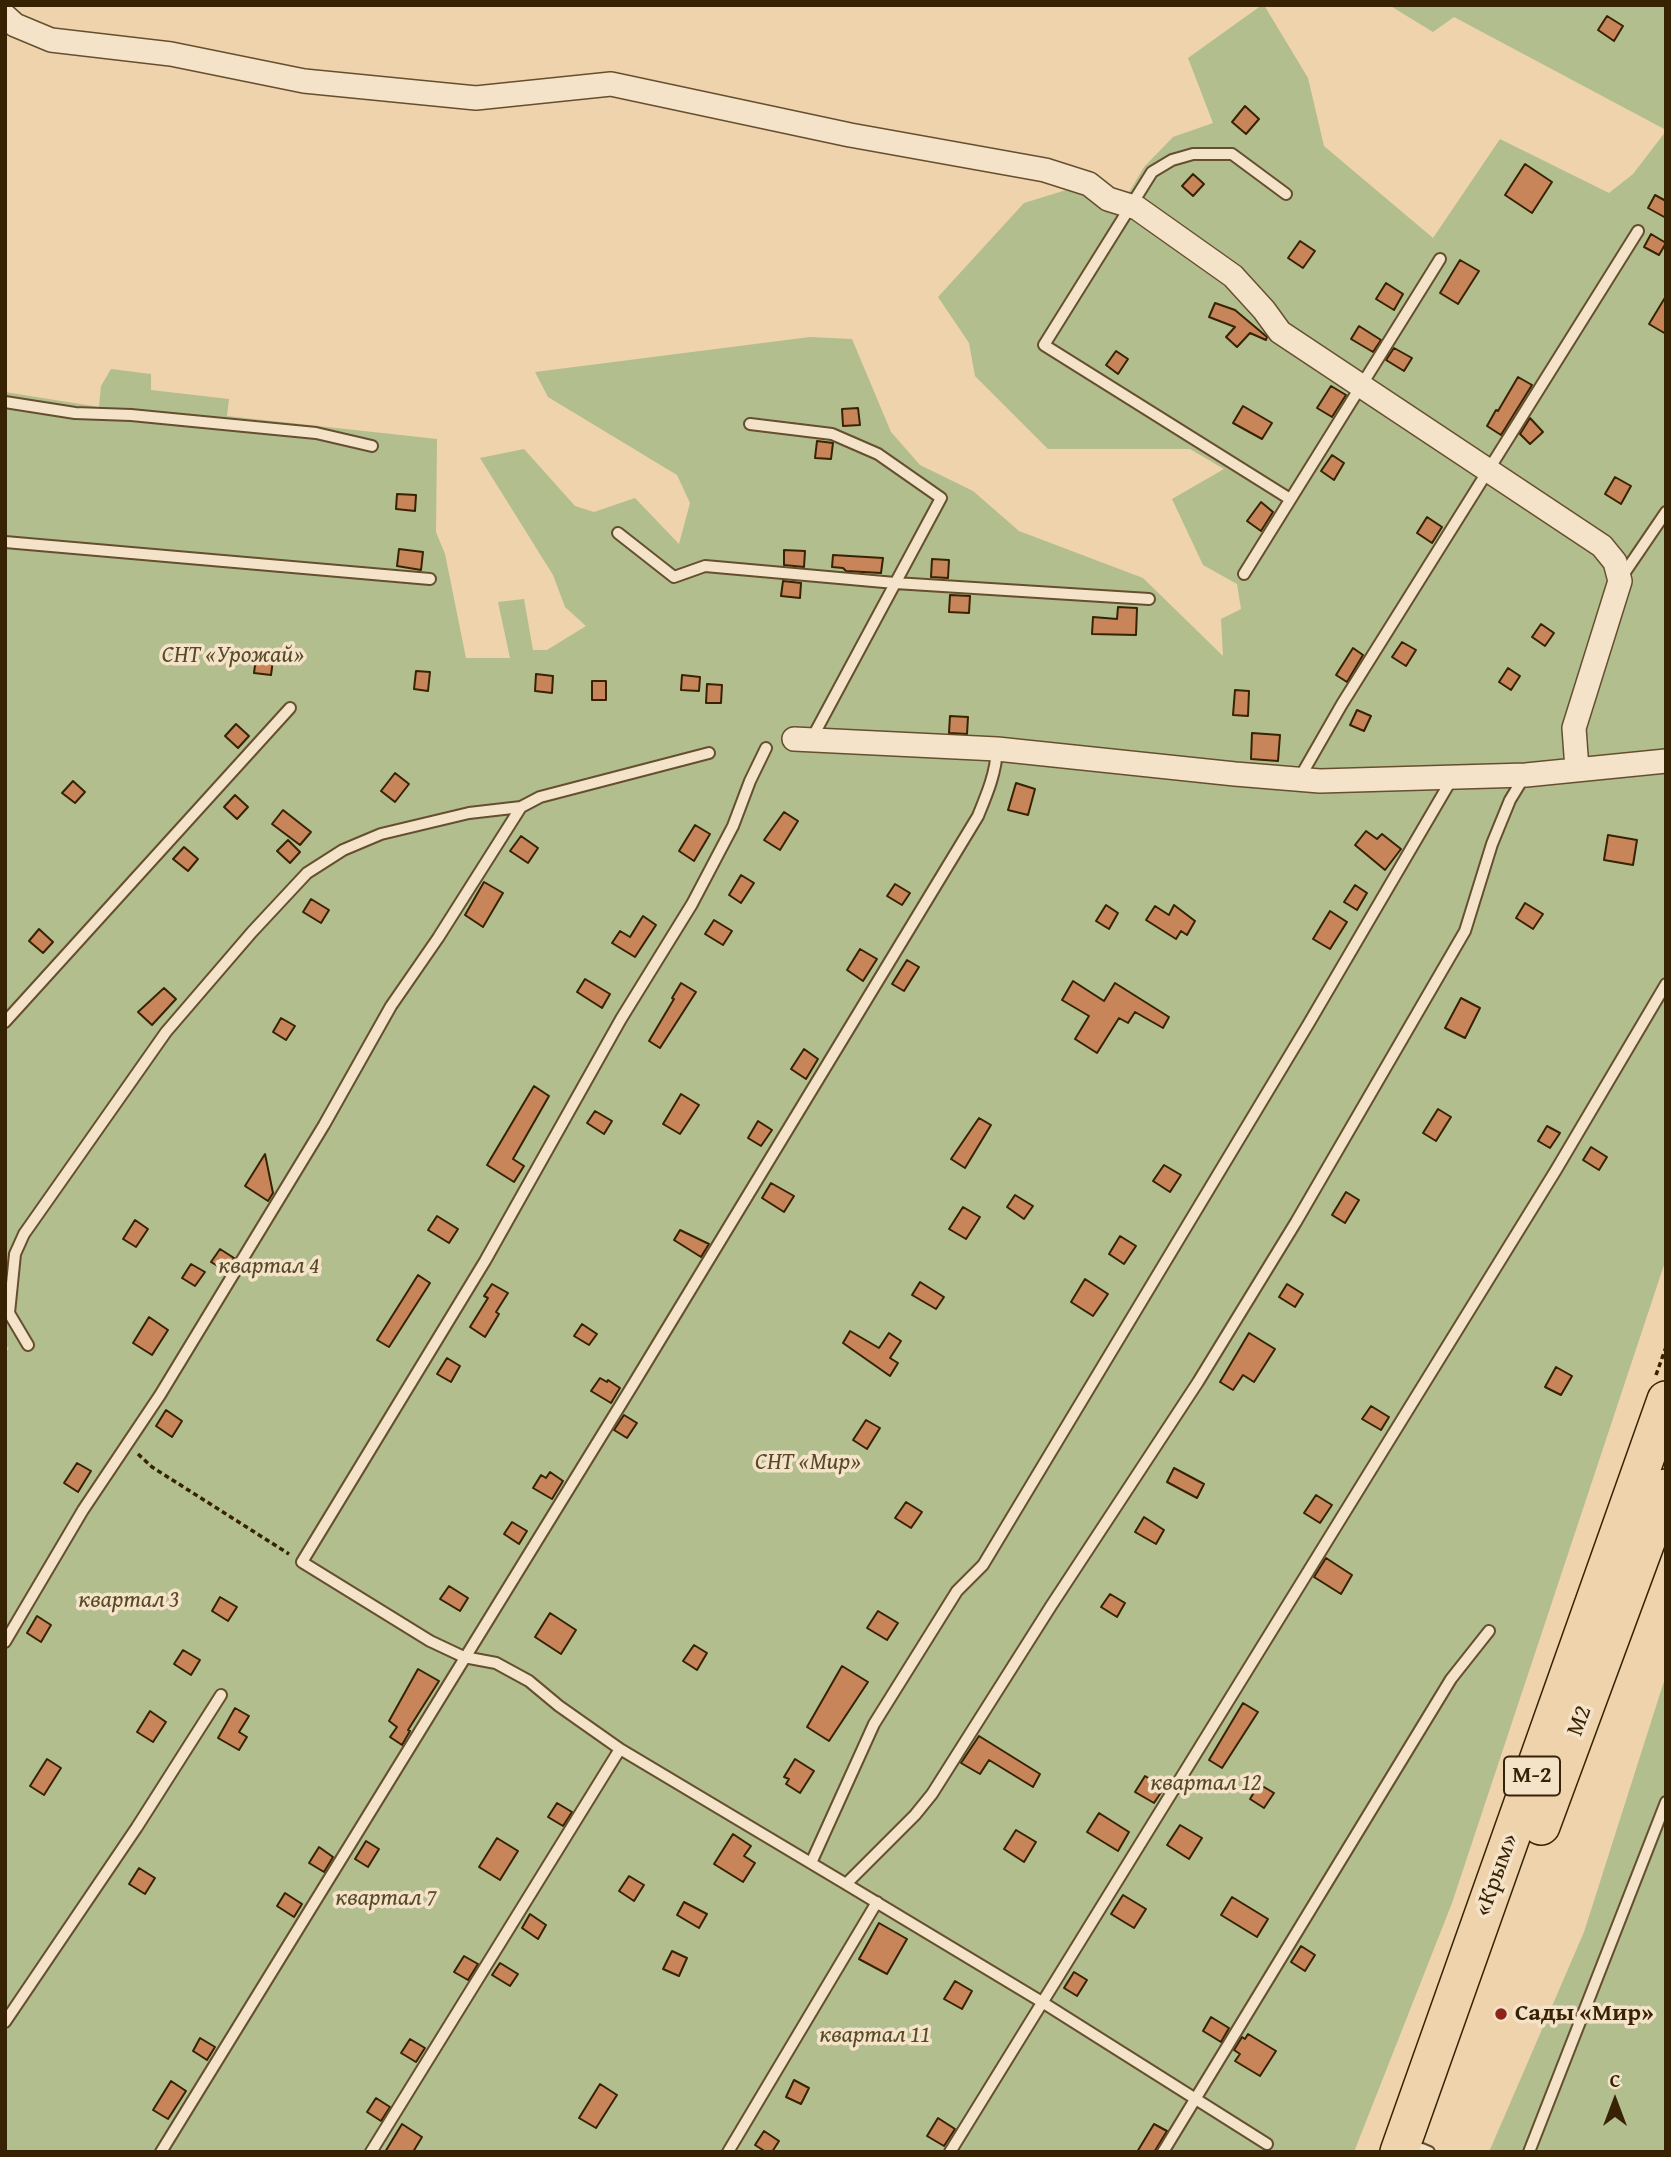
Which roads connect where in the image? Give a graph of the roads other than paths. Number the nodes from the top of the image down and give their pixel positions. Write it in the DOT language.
graph roads {
  1 [pos="5,16"];
  2 [pos="1286,194"];
  3 [pos="1132,206"];
  4 [pos="1638,231"];
  5 [pos="1440,259"];
  6 [pos="1360,387"];
  7 [pos="5,402"];
  8 [pos="750,424"];
  9 [pos="372,446"];
  10 [pos="1487,471"];
  11 [pos="1290,499"];
  12 [pos="1666,512"];
  13 [pos="618,533"];
  14 [pos="5,542"];
  15 [pos="1244,574"];
  16 [pos="430,579"];
  17 [pos="1619,581"];
  18 [pos="895,583"];
  19 [pos="1149,599"];
  20 [pos="290,708"];
  21 [pos="802,740"];
  22 [pos="766,748"];
  23 [pos="997,749"];
  24 [pos="709,753"];
  25 [pos="1666,761"];
  26 [pos="1577,769"];
  27 [pos="1526,775"];
  28 [pos="1453,777"];
  29 [pos="1299,779"];
  30 [pos="521,807"];
  31 [pos="1666,984"];
  32 [pos="5,1023"];
  33 [pos="28,1345"];
  34 [pos="1666,1400"];
  35 [pos="1666,1488"];
  36 [pos="1489,1631"];
  37 [pos="5,1642"];
  38 [pos="464,1657"];
  39 [pos="221,1695"];
  40 [pos="620,1749"];
  41 [pos="1666,1802"];
  42 [pos="811,1863"];
  43 [pos="846,1884"];
  44 [pos="877,1902"];
  45 [pos="1042,2002"];
  46 [pos="5,2022"];
  47 [pos="1196,2099"];
  48 [pos="1267,2144"];
  49 [pos="1418,2151"];
  50 [pos="161,2152"];
  51 [pos="371,2152"];
  52 [pos="728,2152"];
  53 [pos="950,2152"];
  54 [pos="1163,2152"];
  55 [pos="1529,2152"];
  1 -- 3 [label="street"];
  2 -- 3 [label="lane"];
  3 -- 6 [label="street"];
  3 -- 11 [label="lane"];
  4 -- 10 [label="lane"];
  5 -- 6 [label="lane"];
  6 -- 10 [label="street"];
  6 -- 11 [label="lane"];
  7 -- 9 [label="lane"];
  8 -- 18 [label="lane"];
  10 -- 17 [label="street"];
  10 -- 29 [label="lane"];
  11 -- 15 [label="lane"];
  12 -- 17 [label="lane"];
  13 -- 18 [label="lane"];
  14 -- 16 [label="lane"];
  17 -- 26 [label="street"];
  18 -- 19 [label="lane"];
  18 -- 21 [label="lane"];
  20 -- 32 [label="lane"];
  21 -- 23 [label="street"];
  22 -- 38 [label="lane"];
  23 -- 29 [label="street"];
  23 -- 38 [label="lane"];
  24 -- 30 [label="lane"];
  25 -- 26 [label="street"];
  26 -- 27 [label="street"];
  27 -- 28 [label="street"];
  27 -- 43 [label="lane"];
  28 -- 29 [label="street"];
  28 -- 42 [label="lane"];
  30 -- 33 [label="lane"];
  30 -- 37 [label="lane"];
  31 -- 45 [label="lane"];
  34 -- 49 [label="highway, «Крым» / М-2"];
  35 -- 49 [label="highway, М2"];
  36 -- 47 [label="lane"];
  38 -- 40 [label="lane"];
  38 -- 50 [label="lane"];
  39 -- 46 [label="lane"];
  40 -- 42 [label="lane"];
  40 -- 51 [label="lane"];
  41 -- 55 [label="lane"];
  42 -- 43 [label="lane"];
  43 -- 44 [label="lane"];
  44 -- 45 [label="lane"];
  44 -- 52 [label="lane"];
  45 -- 47 [label="lane"];
  45 -- 53 [label="lane"];
  47 -- 48 [label="lane"];
  47 -- 54 [label="lane"];
}
